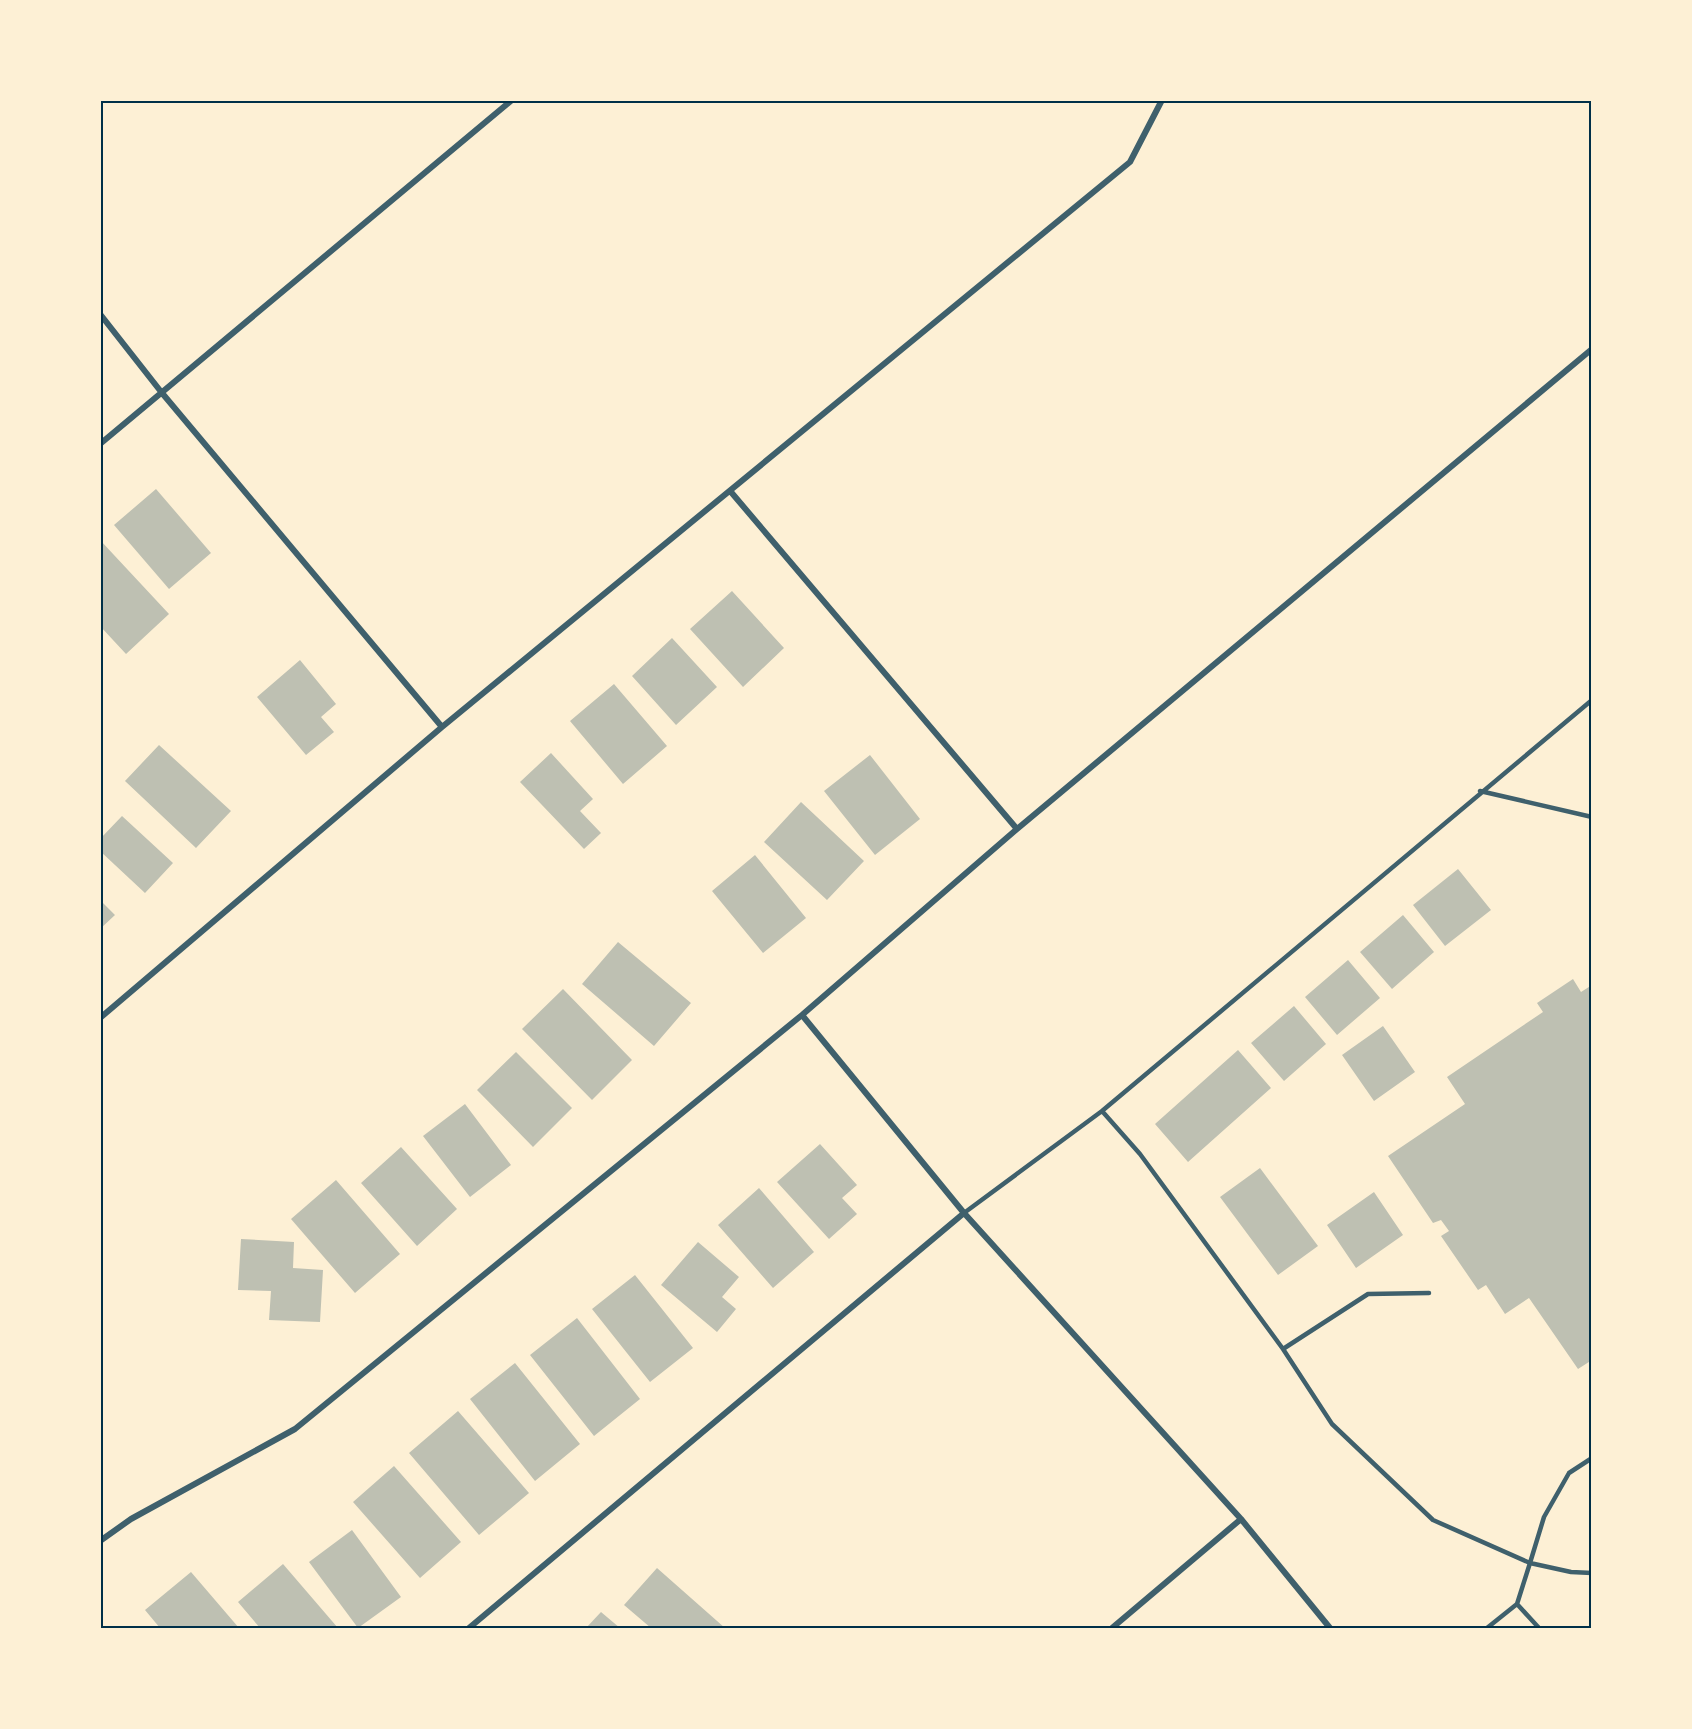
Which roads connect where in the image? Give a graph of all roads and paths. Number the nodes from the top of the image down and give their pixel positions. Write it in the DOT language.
graph roads {
  1 [pos="512,100"];
  2 [pos="1162,100"];
  3 [pos="100,314"];
  4 [pos="1592,349"];
  5 [pos="162,393"];
  6 [pos="100,444"];
  7 [pos="731,492"];
  8 [pos="1592,700"];
  9 [pos="442,727"];
  10 [pos="1480,791"];
  11 [pos="1592,817"];
  12 [pos="1017,830"];
  13 [pos="802,1015"];
  14 [pos="100,1018"];
  15 [pos="1102,1110"];
  16 [pos="964,1213"];
  17 [pos="1429,1293"];
  18 [pos="1283,1349"];
  19 [pos="1592,1458"];
  20 [pos="1241,1519"];
  21 [pos="100,1541"];
  22 [pos="1530,1563"];
  23 [pos="1592,1573"];
  24 [pos="1517,1604"];
  25 [pos="470,1629"];
  26 [pos="1112,1629"];
  27 [pos="1330,1629"];
  28 [pos="1487,1629"];
  29 [pos="1539,1629"];
  1 -- 5 [label="street"];
  2 -- 7 [label="street"];
  3 -- 5 [label="street"];
  4 -- 12 [label="street"];
  5 -- 6 [label="street"];
  5 -- 9 [label="street"];
  7 -- 9 [label="street"];
  7 -- 12 [label="street"];
  8 -- 10 [label="lane"];
  9 -- 14 [label="street"];
  10 -- 11 [label="lane"];
  10 -- 15 [label="lane"];
  12 -- 13 [label="street"];
  13 -- 16 [label="street"];
  13 -- 21 [label="street"];
  15 -- 16 [label="lane"];
  15 -- 18 [label="lane"];
  16 -- 20 [label="street"];
  16 -- 25 [label="street"];
  17 -- 18 [label="lane"];
  18 -- 22 [label="lane"];
  19 -- 22 [label="lane"];
  20 -- 26 [label="street"];
  20 -- 27 [label="street"];
  22 -- 23 [label="lane"];
  22 -- 24 [label="lane"];
  24 -- 28 [label="lane"];
  24 -- 29 [label="lane"];
}
